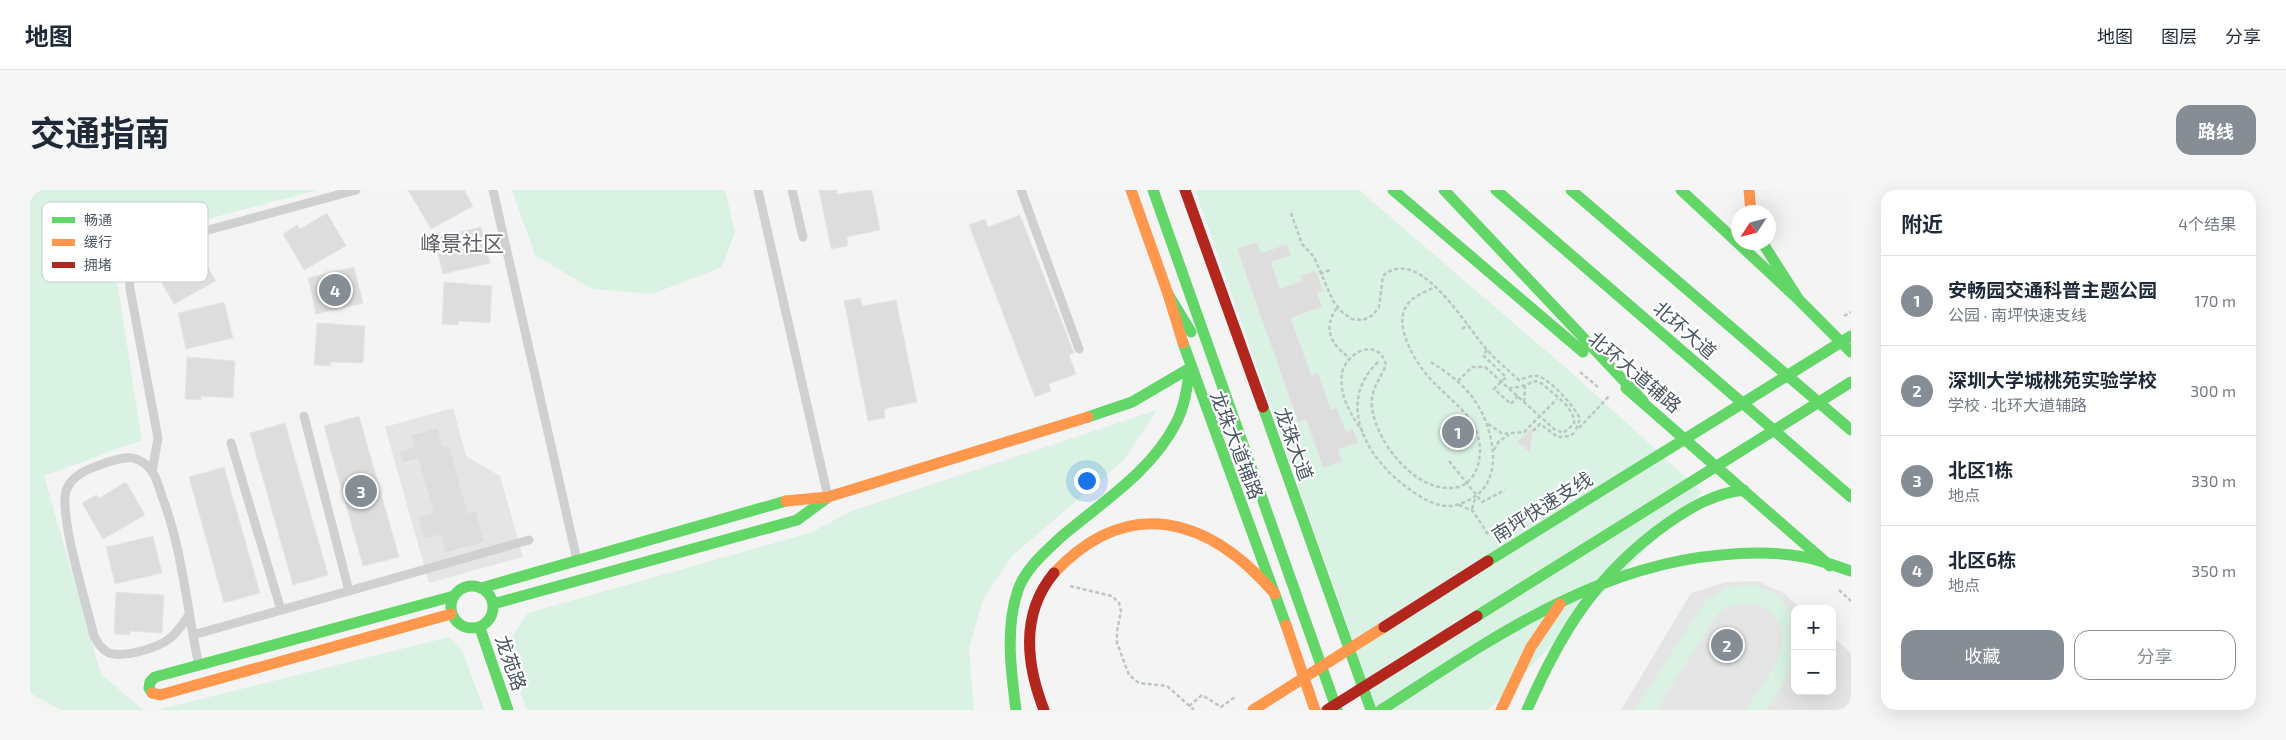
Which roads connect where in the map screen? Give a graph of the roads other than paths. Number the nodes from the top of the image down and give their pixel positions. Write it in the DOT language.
graph roads {
  1 [pos="356,190"];
  2 [pos="493,190"];
  3 [pos="758,190"];
  4 [pos="792,190"];
  5 [pos="1021,190"];
  6 [pos="1131,190"];
  7 [pos="1153,190"];
  8 [pos="1185,190"];
  9 [pos="1393,190"];
  10 [pos="1444,190"];
  11 [pos="1496,190"];
  12 [pos="1571,190"];
  13 [pos="1681,190"];
  14 [pos="1749,190"];
  15 [pos="1750,205"];
  16 [pos="208,230"];
  17 [pos="803,237"];
  18 [pos="1767,250"];
  19 [pos="129,282"];
  20 [pos="1168,294"];
  21 [pos="1799,300"];
  22 [pos="1851,336"];
  23 [pos="1079,349"];
  24 [pos="1851,352"];
  25 [pos="1190,368"];
  26 [pos="1217,372"];
  27 [pos="1851,382"];
  28 [pos="1643,401"];
  29 [pos="304,416"];
  30 [pos="1851,430"];
  31 [pos="231,443"];
  32 [pos="152,472"];
  33 [pos="1744,490"];
  34 [pos="1674,494"];
  35 [pos="1851,497"];
  36 [pos="828,498"];
  37 [pos="529,540"];
  38 [pos="1610,547"];
  39 [pos="577,561"];
  40 [pos="1851,571"];
  41 [pos="581,580"];
  42 [pos="1576,584"];
  43 [pos="1851,584"];
  44 [pos="481,588"];
  45 [pos="349,591"];
  46 [pos="1275,594"];
  47 [pos="454,596"];
  48 [pos="494,604"];
  49 [pos="281,610"];
  50 [pos="451,614"];
  51 [pos="189,616"];
  52 [pos="480,628"];
  53 [pos="193,635"];
  54 [pos="199,666"];
  55 [pos="203,683"];
  56 [pos="508,710"];
  57 [pos="1016,710"];
  58 [pos="1044,710"];
  59 [pos="1253,710"];
  60 [pos="1315,710"];
  61 [pos="1327,710"];
  62 [pos="1337,710"];
  63 [pos="1371,710"];
  64 [pos="1381,710"];
  65 [pos="1501,710"];
  66 [pos="1527,710"];
  1 -- 16 [label="lane"];
  2 -- 39 [label="lane"];
  3 -- 36 [label="lane"];
  4 -- 17 [label="lane"];
  5 -- 23 [label="lane"];
  6 -- 20 [label="main road, 龙珠大道辅路"];
  7 -- 26 [label="main road"];
  8 -- 63 [label="main road, 龙珠大道"];
  9 -- 28 [label="main road, 北环大道辅路"];
  10 -- 28 [label="main road"];
  11 -- 35 [label="main road, 北环大道"];
  12 -- 30 [label="main road, 北环大道"];
  13 -- 21 [label="main road"];
  14 -- 15 [label="main road"];
  18 -- 21 [label="main road"];
  19 -- 32 [label="lane"];
  20 -- 25 [label="main road, 龙珠大道辅路"];
  20 -- 26 [label="main road"];
  21 -- 24 [label="main road"];
  22 -- 59 [label="main road, 南坪快速支线"];
  25 -- 36 [label="main road"];
  25 -- 46 [label="main road, 龙珠大道辅路"];
  25 -- 57 [label="main road"];
  26 -- 62 [label="main road"];
  27 -- 34 [label="main road"];
  28 -- 33 [label="main road, 北环大道辅路"];
  29 -- 45 [label="lane"];
  31 -- 49 [label="lane"];
  32 -- 51 [label="lane"];
  32 -- 51 [label="lane"];
  33 -- 43 [label="main road, 北环大道辅路"];
  33 -- 66 [label="main road"];
  34 -- 38 [label="main road"];
  34 -- 61 [label="main road"];
  36 -- 39 [label="main road"];
  36 -- 41 [label="main road"];
  37 -- 45 [label="lane"];
  39 -- 41 [label="lane"];
  39 -- 44 [label="main road"];
  40 -- 64 [label="main road"];
  41 -- 48 [label="main road"];
  42 -- 65 [label="main road"];
  44 -- 47 [label="main road"];
  44 -- 48 [label="main road"];
  45 -- 49 [label="lane"];
  46 -- 58 [label="main road"];
  46 -- 60 [label="main road, 龙珠大道辅路"];
  47 -- 50 [label="main road"];
  47 -- 54 [label="main road"];
  48 -- 52 [label="main road"];
  49 -- 53 [label="lane"];
  50 -- 52 [label="main road"];
  50 -- 55 [label="main road"];
  51 -- 53 [label="lane"];
  52 -- 56 [label="main road, 龙苑路"];
  53 -- 54 [label="lane"];
  54 -- 55 [label="lane"];
  54 -- 55 [label="main road"];
}
